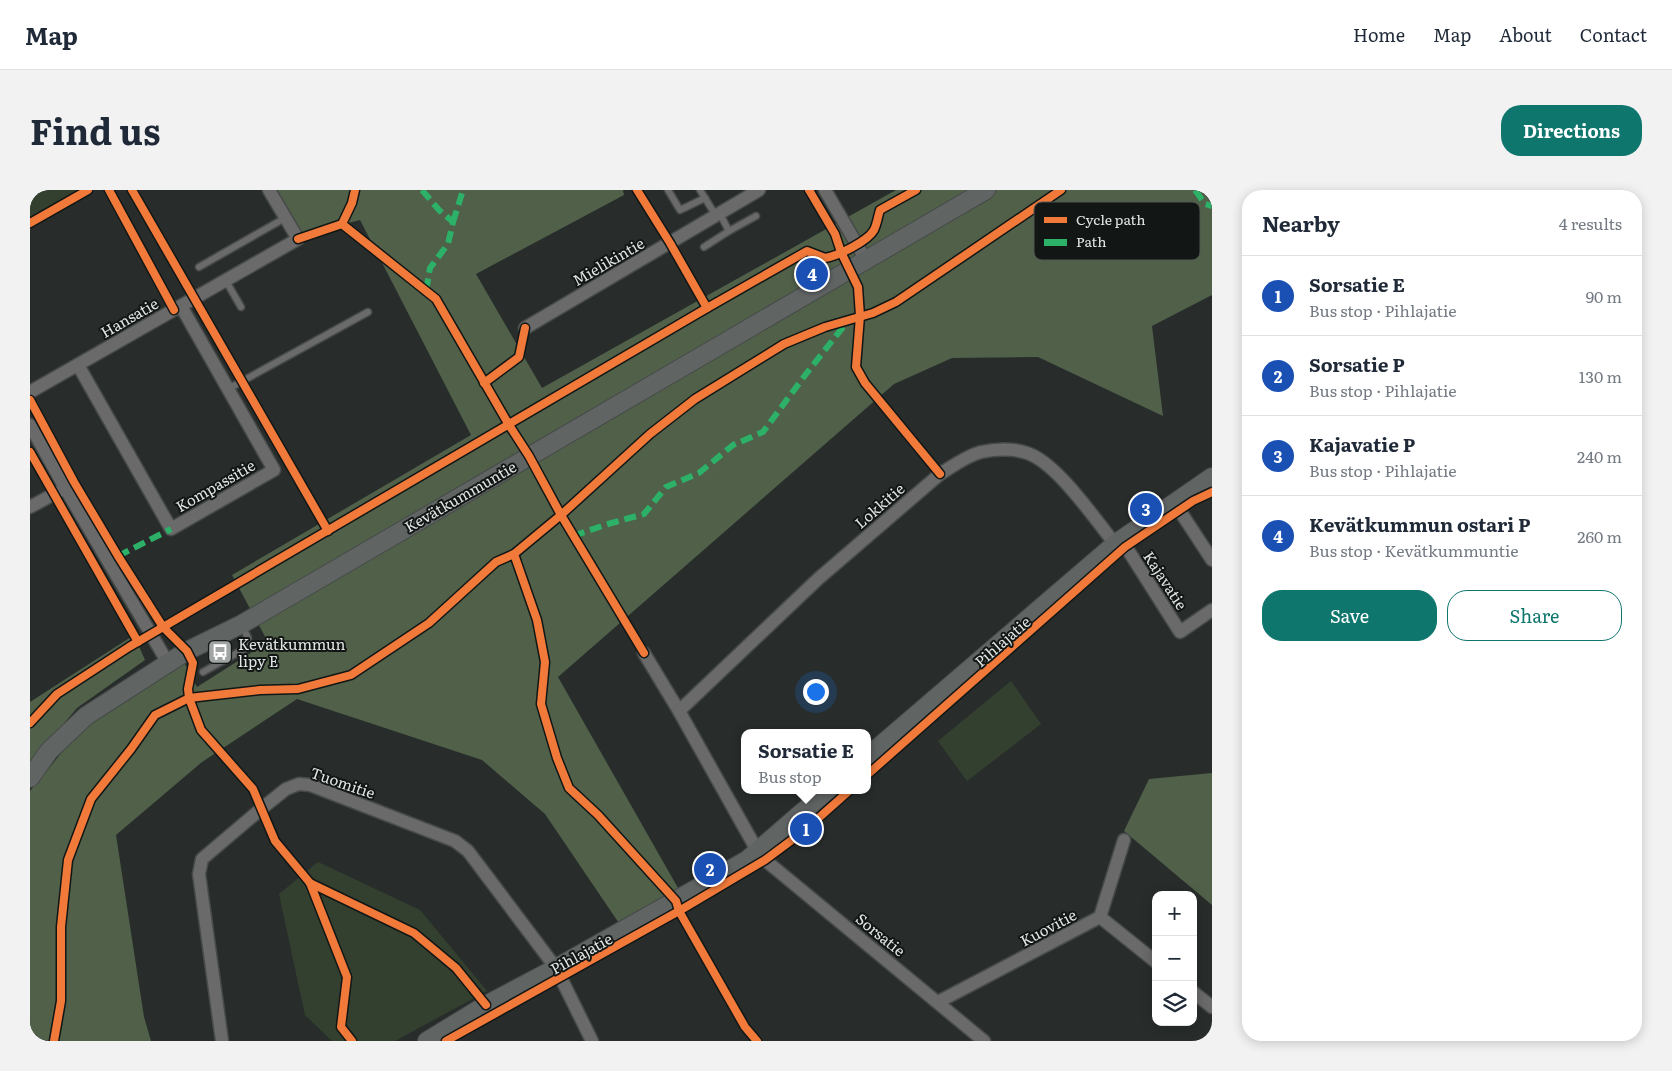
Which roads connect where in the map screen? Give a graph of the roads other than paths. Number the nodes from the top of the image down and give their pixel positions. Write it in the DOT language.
graph roads {
  1 [pos="269,190"];
  2 [pos="668,190"];
  3 [pos="700,190"];
  4 [pos="759,190"];
  5 [pos="825,190"];
  6 [pos="986,190"];
  7 [pos="705,198"];
  8 [pos="718,215"];
  9 [pos="756,216"];
  10 [pos="286,218"];
  11 [pos="729,231"];
  12 [pos="704,247"];
  13 [pos="866,260"];
  14 [pos="199,266"];
  15 [pos="226,281"];
  16 [pos="182,306"];
  17 [pos="241,307"];
  18 [pos="368,312"];
  19 [pos="525,328"];
  20 [pos="78,365"];
  21 [pos="228,389"];
  22 [pos="30,392"];
  23 [pos="30,425"];
  24 [pos="1212,477"];
  25 [pos="65,488"];
  26 [pos="1174,502"];
  27 [pos="30,507"];
  28 [pos="1118,542"];
  29 [pos="1212,560"];
  30 [pos="1212,610"];
  31 [pos="242,624"];
  32 [pos="644,653"];
  33 [pos="168,663"];
  34 [pos="203,672"];
  35 [pos="678,712"];
  36 [pos="871,754"];
  37 [pos="30,778"];
  38 [pos="823,794"];
  39 [pos="1124,840"];
  40 [pos="758,852"];
  41 [pos="1100,917"];
  42 [pos="1152,959"];
  43 [pos="556,968"];
  44 [pos="1197,995"];
  45 [pos="938,1002"];
  46 [pos="1212,1007"];
  47 [pos="222,1041"];
  48 [pos="429,1041"];
  49 [pos="592,1041"];
  50 [pos="984,1041"];
  1 -- 10 [label="street, Hansatie"];
  2 -- 7 [label="lane"];
  3 -- 7 [label="lane"];
  4 -- 8 [label="street, Mielikintie"];
  5 -- 13 [label="street"];
  6 -- 13 [label="street, Kevätkummuntie"];
  7 -- 8 [label="lane"];
  8 -- 11 [label="lane"];
  8 -- 19 [label="street, Mielikintie"];
  9 -- 11 [label="lane"];
  10 -- 14 [label="lane"];
  10 -- 15 [label="street, Hansatie"];
  11 -- 12 [label="lane"];
  13 -- 31 [label="street, Kevätkummuntie"];
  15 -- 16 [label="street, Hansatie"];
  15 -- 17 [label="lane"];
  16 -- 20 [label="street, Hansatie"];
  16 -- 21 [label="street, Kompassitie"];
  18 -- 21 [label="lane"];
  20 -- 21 [label="street, Kompassitie"];
  20 -- 22 [label="street, Hansatie"];
  23 -- 25 [label="street"];
  24 -- 26 [label="street, Pihlajatie"];
  25 -- 27 [label="street"];
  25 -- 33 [label="street"];
  26 -- 28 [label="street, Pihlajatie"];
  26 -- 29 [label="street"];
  28 -- 30 [label="street, Kajavatie"];
  28 -- 35 [label="street, Lokkitie"];
  28 -- 36 [label="street, Pihlajatie"];
  31 -- 33 [label="street, Kevätkummuntie"];
  31 -- 34 [label="lane"];
  32 -- 35 [label="street"];
  33 -- 37 [label="street, Kevätkummuntie"];
  35 -- 40 [label="street"];
  38 -- 40 [label="street, Pihlajatie"];
  39 -- 41 [label="street, Kuovitie"];
  40 -- 43 [label="street, Pihlajatie"];
  40 -- 45 [label="street, Sorsatie"];
  41 -- 42 [label="street"];
  41 -- 45 [label="street, Kuovitie"];
  43 -- 47 [label="street, Tuomitie"];
  43 -- 48 [label="street, Pihlajatie"];
  43 -- 49 [label="street"];
  44 -- 46 [label="street"];
  45 -- 50 [label="street, Sorsatie"];
}
